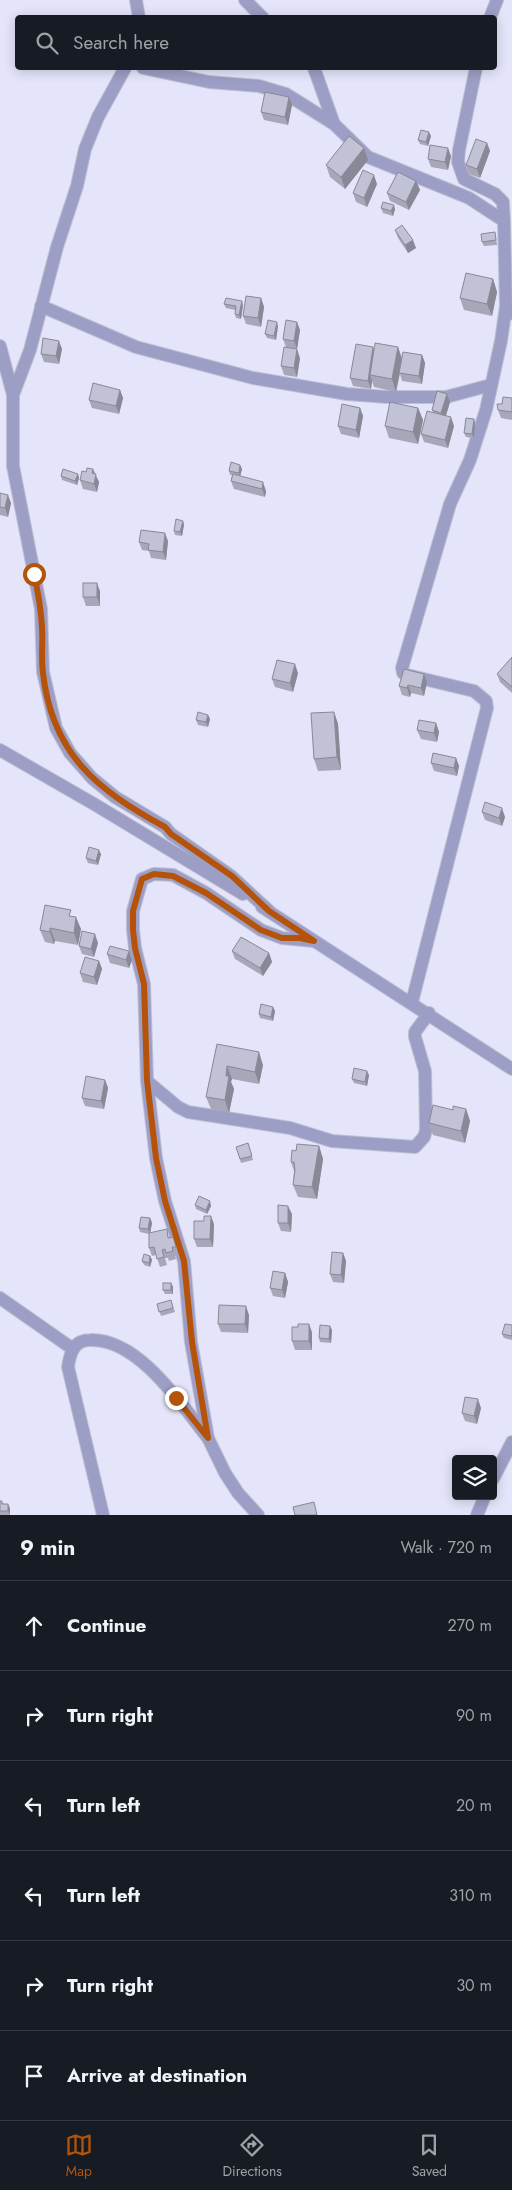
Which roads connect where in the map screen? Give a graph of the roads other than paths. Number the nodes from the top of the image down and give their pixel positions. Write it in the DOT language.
graph roads {
  1 [pos="136,0"];
  2 [pos="245,0"];
  3 [pos="497,0"];
  4 [pos="138,15"];
  5 [pos="260,15"];
  6 [pos="491,15"];
  7 [pos="124,70"];
  8 [pos="152,70"];
  9 [pos="315,70"];
  10 [pos="476,70"];
  11 [pos="334,124"];
  12 [pos="504,221"];
  13 [pos="41,306"];
  14 [pos="509,311"];
  15 [pos="0,346"];
  16 [pos="491,385"];
  17 [pos="13,394"];
  18 [pos="0,750"];
  19 [pos="269,911"];
  20 [pos="314,941"];
  21 [pos="412,1002"];
  22 [pos="429,1013"];
  23 [pos="512,1069"];
  24 [pos="147,1080"];
  25 [pos="0,1298"];
  26 [pos="73,1349"];
  27 [pos="208,1438"];
  28 [pos="510,1447"];
  29 [pos="497,1471"];
  30 [pos="483,1500"];
  31 [pos="103,1515"];
  32 [pos="258,1515"];
  33 [pos="476,1515"];
  1 -- 4 [label="street"];
  2 -- 5 [label="street"];
  3 -- 6 [label="street"];
  7 -- 13 [label="street"];
  8 -- 11 [label="street"];
  9 -- 11 [label="street"];
  10 -- 12 [label="street"];
  11 -- 12 [label="street"];
  12 -- 14 [label="street"];
  13 -- 16 [label="street"];
  13 -- 17 [label="street"];
  14 -- 16 [label="street"];
  15 -- 17 [label="street"];
  16 -- 21 [label="street"];
  17 -- 19 [label="street"];
  18 -- 19 [label="street"];
  19 -- 20 [label="street"];
  20 -- 21 [label="street"];
  20 -- 24 [label="street"];
  21 -- 22 [label="street"];
  22 -- 23 [label="street"];
  22 -- 24 [label="street"];
  24 -- 27 [label="street"];
  25 -- 26 [label="street"];
  26 -- 27 [label="street"];
  26 -- 31 [label="street"];
  27 -- 32 [label="street"];
  28 -- 29 [label="street"];
  30 -- 33 [label="street"];
}
